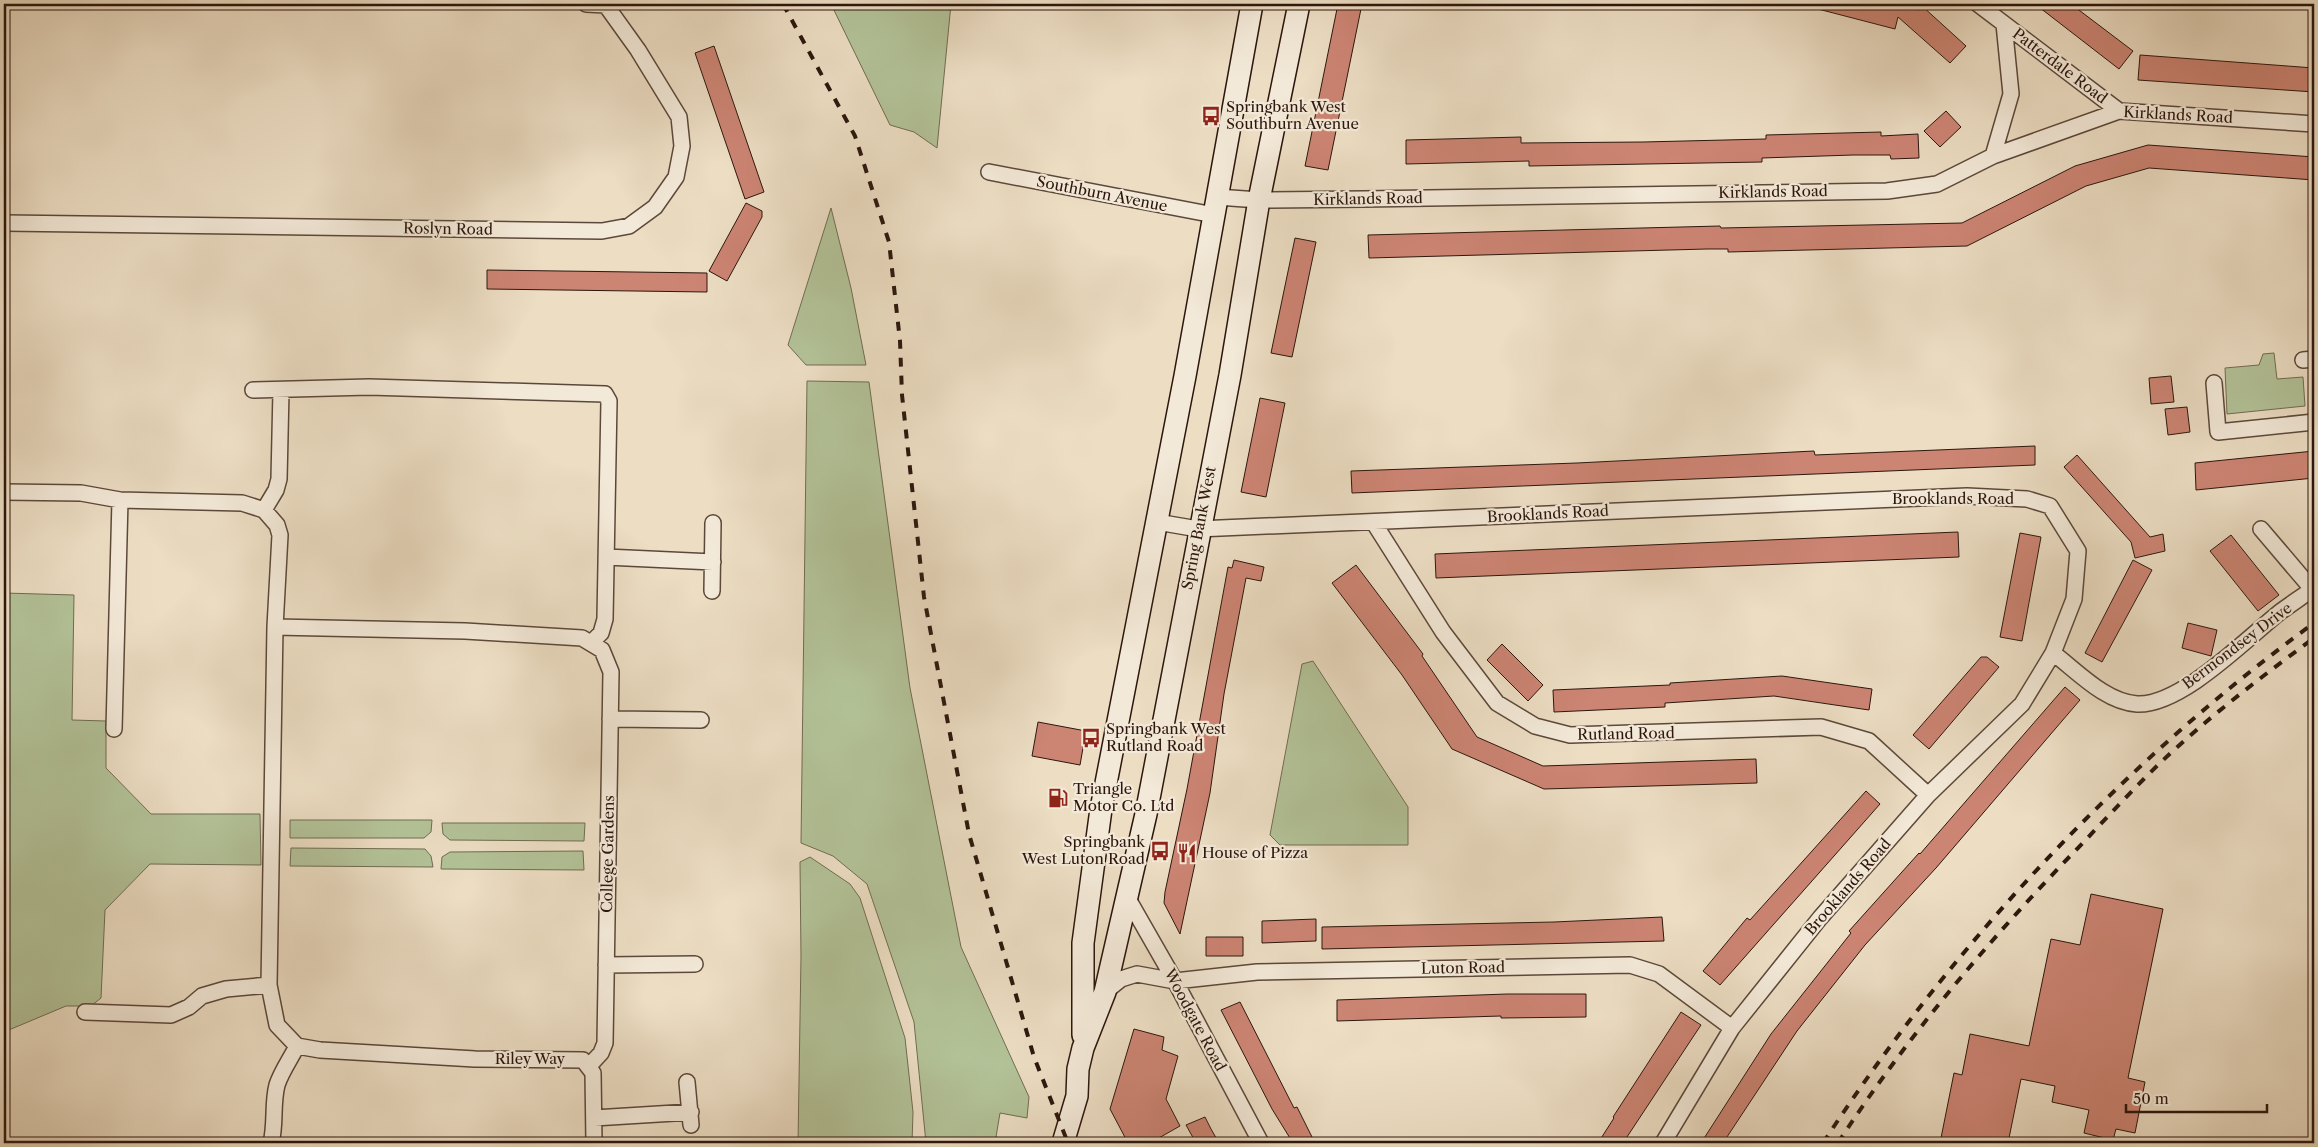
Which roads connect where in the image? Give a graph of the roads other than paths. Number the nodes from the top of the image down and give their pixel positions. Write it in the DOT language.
graph roads {
  1 [pos="586,4"];
  2 [pos="605,4"];
  3 [pos="1252,4"];
  4 [pos="1299,4"];
  5 [pos="1978,4"];
  6 [pos="2004,24"];
  7 [pos="2119,110"];
  8 [pos="2314,124"];
  9 [pos="1993,156"];
  10 [pos="989,172"];
  11 [pos="1259,200"];
  12 [pos="1216,206"];
  13 [pos="4,223"];
  14 [pos="2214,383"];
  15 [pos="253,390"];
  16 [pos="281,391"];
  17 [pos="2314,422"];
  18 [pos="4,492"];
  19 [pos="120,500"];
  20 [pos="264,510"];
  21 [pos="1157,522"];
  22 [pos="713,523"];
  23 [pos="1374,523"];
  24 [pos="1198,529"];
  25 [pos="2261,529"];
  26 [pos="606,558"];
  27 [pos="713,562"];
  28 [pos="2313,589"];
  29 [pos="712,591"];
  30 [pos="275,627"];
  31 [pos="591,643"];
  32 [pos="2053,653"];
  33 [pos="610,719"];
  34 [pos="701,720"];
  35 [pos="114,729"];
  36 [pos="1928,795"];
  37 [pos="1127,897"];
  38 [pos="695,964"];
  39 [pos="606,965"];
  40 [pos="1175,981"];
  41 [pos="269,985"];
  42 [pos="1105,992"];
  43 [pos="85,1012"];
  44 [pos="1732,1028"];
  45 [pos="298,1046"];
  46 [pos="1082,1048"];
  47 [pos="589,1066"];
  48 [pos="687,1082"];
  49 [pos="594,1118"];
  50 [pos="271,1143"];
  51 [pos="594,1143"];
  52 [pos="1063,1143"];
  53 [pos="1261,1143"];
  54 [pos="1663,1143"];
  1 -- 2 [label="street"];
  2 -- 13 [label="street, Roslyn Road"];
  3 -- 12 [label="street, Spring Bank West"];
  4 -- 11 [label="street, Spring Bank West"];
  5 -- 6 [label="street, Patterdale Road"];
  6 -- 7 [label="street, Patterdale Road"];
  6 -- 9 [label="street"];
  7 -- 8 [label="street, Kirklands Road"];
  7 -- 9 [label="street, Kirklands Road"];
  9 -- 11 [label="street, Kirklands Road"];
  10 -- 12 [label="street, Southburn Avenue"];
  11 -- 12 [label="street, Kirklands Road"];
  11 -- 24 [label="street, Spring Bank West"];
  12 -- 21 [label="street, Spring Bank West"];
  14 -- 17 [label="street"];
  15 -- 16 [label="street"];
  16 -- 20 [label="street"];
  16 -- 26 [label="street"];
  18 -- 19 [label="street"];
  19 -- 20 [label="street"];
  19 -- 35 [label="street"];
  20 -- 30 [label="street"];
  21 -- 24 [label="street, Brooklands Road"];
  21 -- 46 [label="street, Spring Bank West"];
  22 -- 27 [label="street"];
  23 -- 24 [label="street, Brooklands Road"];
  23 -- 32 [label="street, Brooklands Road"];
  23 -- 36 [label="street, Rutland Road"];
  24 -- 37 [label="street, Spring Bank West"];
  25 -- 28 [label="street"];
  26 -- 27 [label="street"];
  26 -- 31 [label="street"];
  27 -- 29 [label="street"];
  28 -- 32 [label="street, Bermondsey Drive"];
  30 -- 31 [label="street"];
  30 -- 41 [label="street"];
  31 -- 33 [label="street, College Gardens"];
  32 -- 36 [label="street, Brooklands Road"];
  33 -- 34 [label="street"];
  33 -- 39 [label="street, College Gardens"];
  36 -- 44 [label="street, Brooklands Road"];
  37 -- 40 [label="street, Woodgate Road"];
  37 -- 42 [label="street, Spring Bank West"];
  38 -- 39 [label="street"];
  39 -- 47 [label="street, College Gardens"];
  40 -- 42 [label="street, Luton Road"];
  40 -- 44 [label="street, Luton Road"];
  40 -- 53 [label="street, Woodgate Road"];
  41 -- 43 [label="street"];
  41 -- 45 [label="street"];
  42 -- 46 [label="street, Spring Bank West"];
  44 -- 54 [label="street, Brooklands Road"];
  45 -- 47 [label="street, Riley Way"];
  45 -- 50 [label="street"];
  46 -- 52 [label="street, Spring Bank West"];
  47 -- 49 [label="street"];
  48 -- 49 [label="street"];
  49 -- 51 [label="street"];
}
